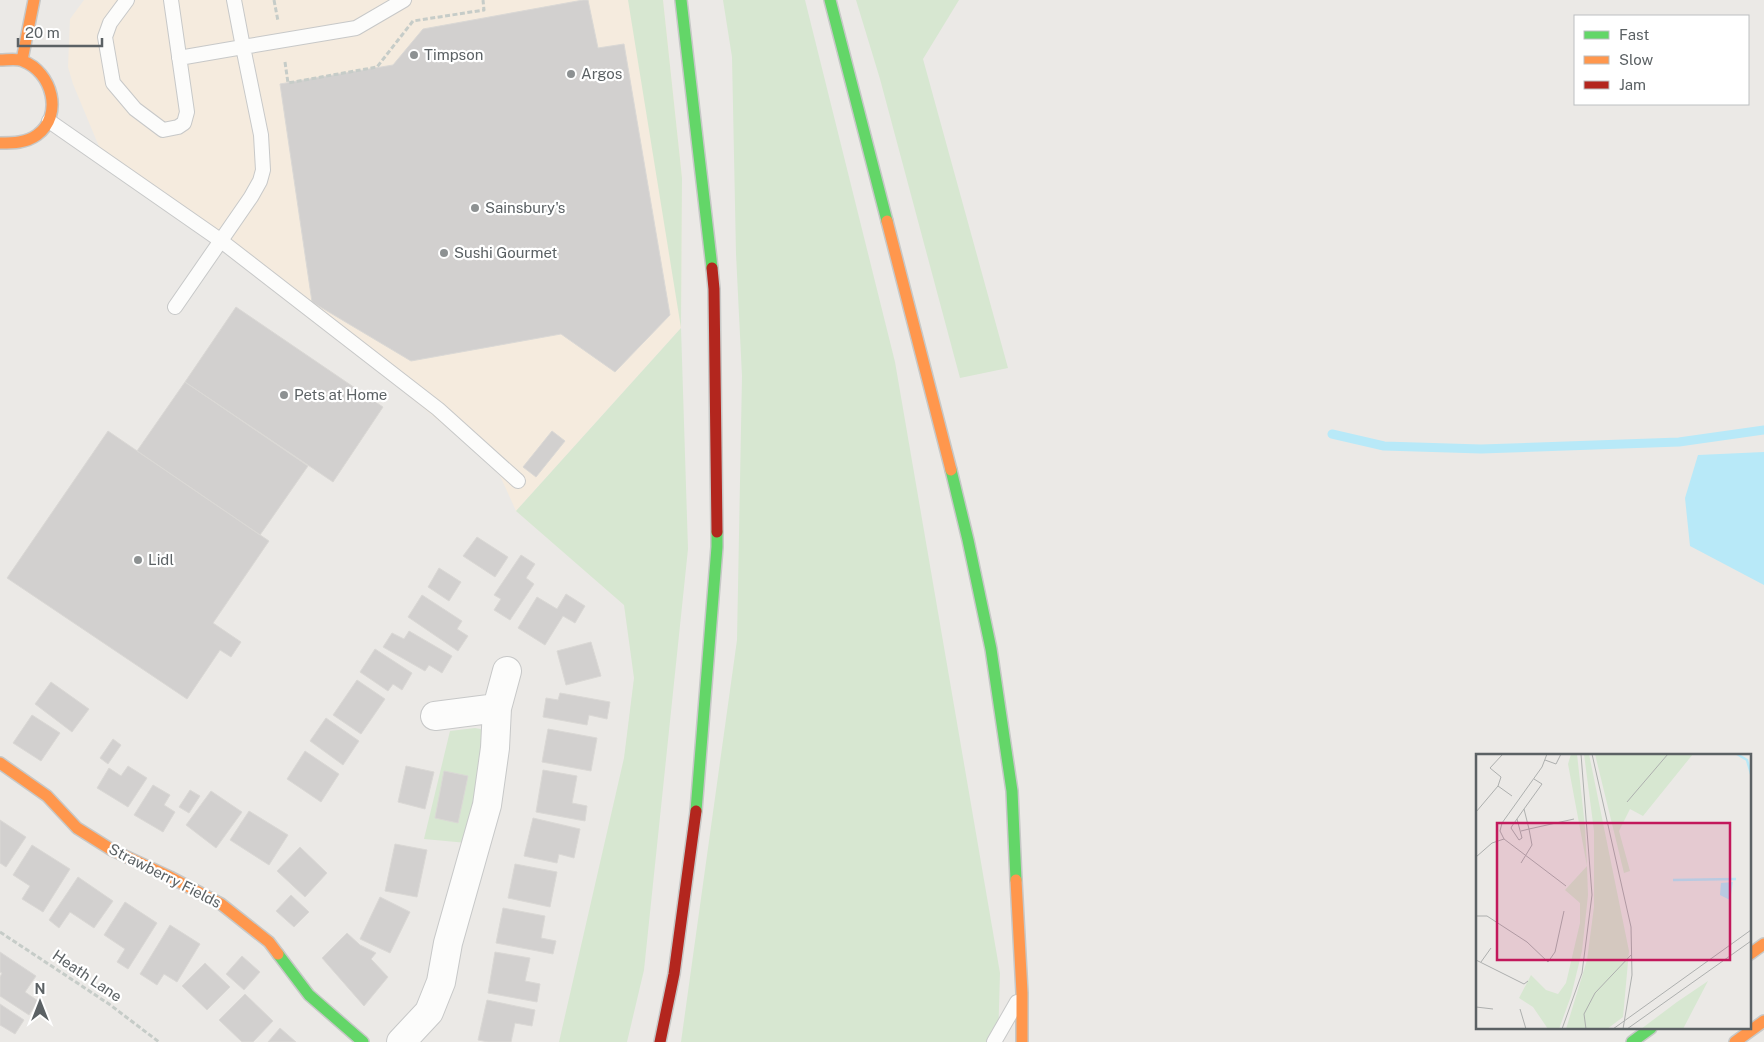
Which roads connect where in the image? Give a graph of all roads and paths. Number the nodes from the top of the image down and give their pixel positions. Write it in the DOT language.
graph roads {
  1 [pos="34,0"];
  2 [pos="127,0"];
  3 [pos="170,0"];
  4 [pos="234,0"];
  5 [pos="404,0"];
  6 [pos="483,0"];
  7 [pos="681,0"];
  8 [pos="830,0"];
  9 [pos="484,10"];
  10 [pos="243,47"];
  11 [pos="179,58"];
  12 [pos="0,60"];
  13 [pos="22,60"];
  14 [pos="49,120"];
  15 [pos="0,143"];
  16 [pos="220,240"];
  17 [pos="175,307"];
  18 [pos="518,481"];
  19 [pos="507,672"];
  20 [pos="497,708"];
  21 [pos="434,716"];
  22 [pos="0,763"];
  23 [pos="0,932"];
  24 [pos="1764,944"];
  25 [pos="1752,953"];
  26 [pos="1022,992"];
  27 [pos="1764,1021"];
  28 [pos="1648,1030"];
  29 [pos="1752,1030"];
  30 [pos="1752,1030"];
  31 [pos="159,1042"];
  32 [pos="363,1042"];
  33 [pos="401,1042"];
  34 [pos="660,1042"];
  35 [pos="994,1042"];
  36 [pos="1022,1042"];
  37 [pos="1632,1042"];
  38 [pos="1735,1042"];
  1 -- 13 [label="main road"];
  2 -- 11 [label="lane"];
  3 -- 11 [label="lane"];
  4 -- 10 [label="lane"];
  5 -- 10 [label="lane"];
  6 -- 9 [label="path"];
  7 -- 34 [label="main road"];
  8 -- 26 [label="main road"];
  10 -- 11 [label="lane"];
  10 -- 16 [label="lane"];
  12 -- 13 [label="main road"];
  13 -- 14 [label="main road"];
  14 -- 15 [label="main road"];
  14 -- 16 [label="lane"];
  16 -- 17 [label="lane"];
  16 -- 18 [label="lane"];
  19 -- 20 [label="street"];
  20 -- 21 [label="street"];
  20 -- 33 [label="street"];
  22 -- 32 [label="main road, Strawberry Fields"];
  23 -- 31 [label="path, Heath Lane"];
  24 -- 25 [label="main road"];
  26 -- 35 [label="lane"];
  26 -- 36 [label="main road"];
  27 -- 29 [label="main road"];
  28 -- 37 [label="main road"];
  30 -- 38 [label="main road"];
}
